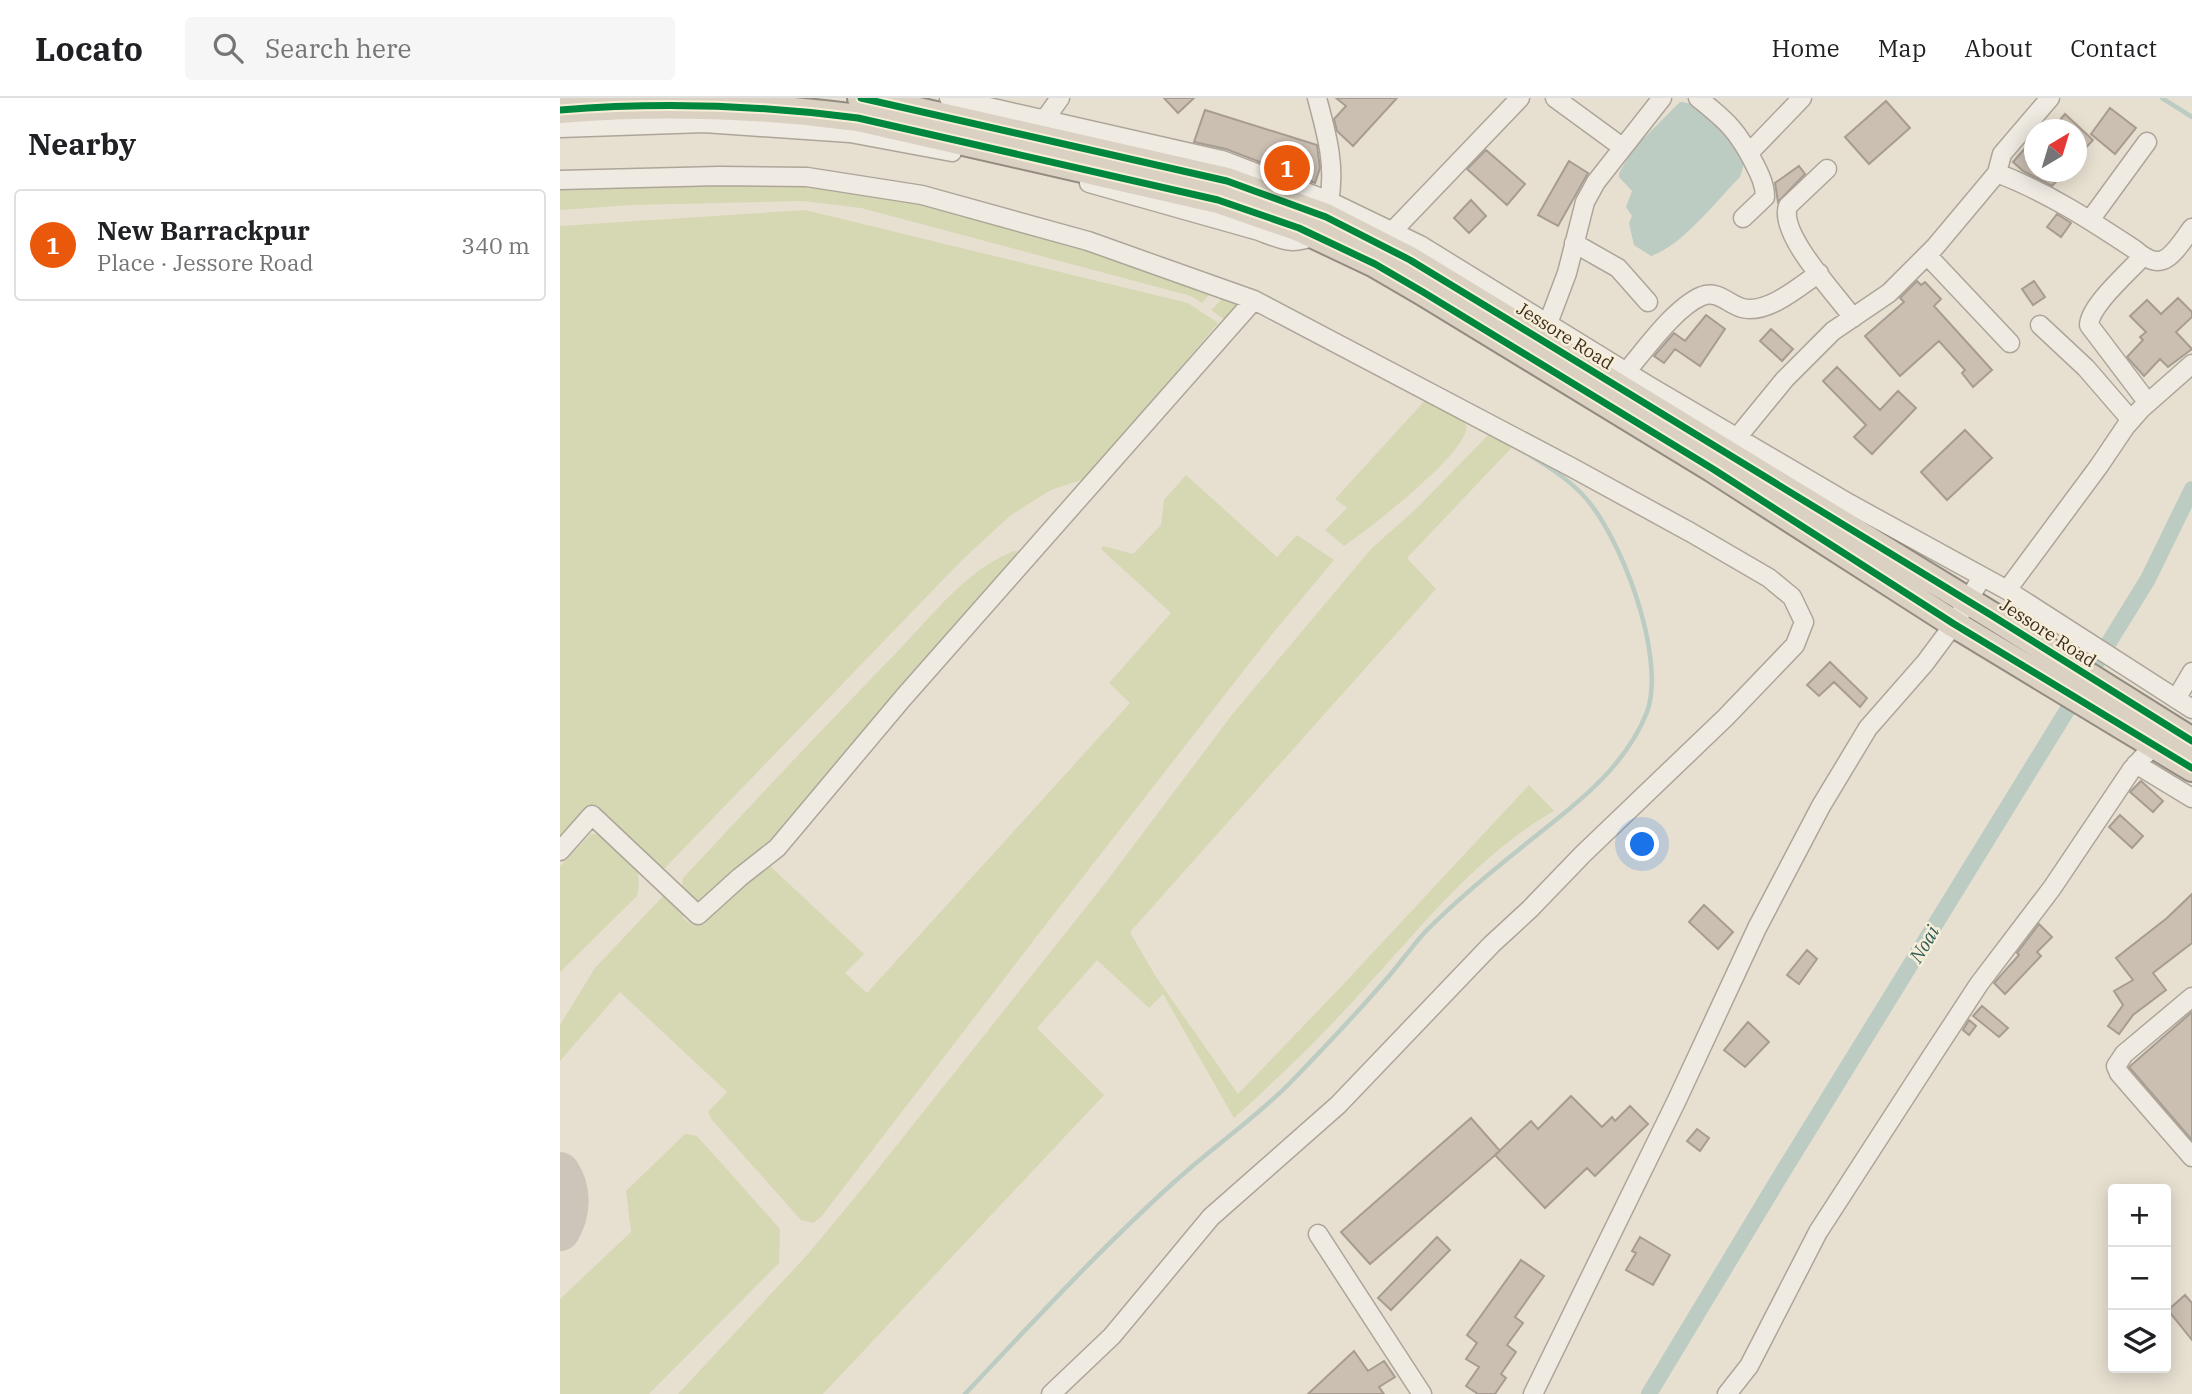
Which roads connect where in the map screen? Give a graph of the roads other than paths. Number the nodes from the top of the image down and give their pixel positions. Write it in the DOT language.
graph roads {
  1 [pos="860,98"];
  2 [pos="950,98"];
  3 [pos="1060,98"];
  4 [pos="1317,98"];
  5 [pos="1520,98"];
  6 [pos="1555,98"];
  7 [pos="1662,98"];
  8 [pos="1698,98"];
  9 [pos="1802,98"];
  10 [pos="2050,98"];
  11 [pos="560,110"];
  12 [pos="608,110"];
  13 [pos="1045,119"];
  14 [pos="560,128"];
  15 [pos="2147,142"];
  16 [pos="1622,148"];
  17 [pos="1749,153"];
  18 [pos="1827,169"];
  19 [pos="1997,173"];
  20 [pos="560,180"];
  21 [pos="1329,201"];
  22 [pos="1743,218"];
  23 [pos="2090,220"];
  24 [pos="2192,228"];
  25 [pos="1387,238"];
  26 [pos="1574,243"];
  27 [pos="1927,255"];
  28 [pos="2143,256"];
  29 [pos="1819,273"];
  30 [pos="1254,300"];
  31 [pos="1648,302"];
  32 [pos="1853,317"];
  33 [pos="2040,324"];
  34 [pos="1544,332"];
  35 [pos="2010,343"];
  36 [pos="2192,364"];
  37 [pos="1626,372"];
  38 [pos="2148,403"];
  39 [pos="2131,420"];
  40 [pos="1725,453"];
  41 [pos="1982,577"];
  42 [pos="2007,590"];
  43 [pos="1967,600"];
  44 [pos="1954,624"];
  45 [pos="2051,669"];
  46 [pos="2192,672"];
  47 [pos="2176,723"];
  48 [pos="2192,768"];
  49 [pos="2192,798"];
  50 [pos="560,851"];
  51 [pos="2192,997"];
  52 [pos="2192,1157"];
  53 [pos="1318,1234"];
  54 [pos="1051,1394"];
  55 [pos="1422,1394"];
  56 [pos="1533,1394"];
  57 [pos="1727,1394"];
  1 -- 25 [label="highway, Jessore Road"];
  2 -- 13 [label="street"];
  3 -- 13 [label="street"];
  4 -- 21 [label="street"];
  5 -- 25 [label="street"];
  6 -- 16 [label="street"];
  7 -- 16 [label="street"];
  8 -- 17 [label="street"];
  9 -- 17 [label="street"];
  10 -- 19 [label="street"];
  11 -- 12 [label="highway"];
  12 -- 14 [label="street"];
  12 -- 40 [label="highway"];
  13 -- 21 [label="street"];
  15 -- 23 [label="street"];
  16 -- 26 [label="street"];
  17 -- 22 [label="street"];
  18 -- 29 [label="street"];
  19 -- 23 [label="street"];
  19 -- 27 [label="street"];
  20 -- 30 [label="street"];
  21 -- 25 [label="street"];
  23 -- 28 [label="street"];
  24 -- 28 [label="street"];
  25 -- 34 [label="highway, Jessore Road"];
  26 -- 31 [label="street"];
  26 -- 34 [label="street"];
  27 -- 32 [label="street"];
  27 -- 35 [label="street"];
  28 -- 38 [label="street"];
  29 -- 32 [label="street"];
  29 -- 37 [label="street"];
  30 -- 50 [label="street"];
  30 -- 54 [label="street"];
  32 -- 40 [label="street"];
  33 -- 39 [label="street"];
  34 -- 37 [label="street"];
  34 -- 40 [label="highway, Jessore Road"];
  36 -- 38 [label="street"];
  37 -- 40 [label="street"];
  38 -- 39 [label="street"];
  39 -- 42 [label="street"];
  40 -- 41 [label="street"];
  40 -- 43 [label="highway, Jessore Road"];
  40 -- 44 [label="highway"];
  41 -- 42 [label="street"];
  41 -- 43 [label="street"];
  42 -- 47 [label="street"];
  43 -- 44 [label="street"];
  43 -- 45 [label="highway, Jessore Road"];
  44 -- 45 [label="highway"];
  44 -- 56 [label="street"];
  45 -- 47 [label="highway, Jessore Road"];
  45 -- 47 [label="highway"];
  46 -- 47 [label="street"];
  47 -- 48 [label="highway"];
  47 -- 49 [label="street"];
  47 -- 57 [label="street"];
  51 -- 52 [label="street"];
  53 -- 55 [label="street"];
}
